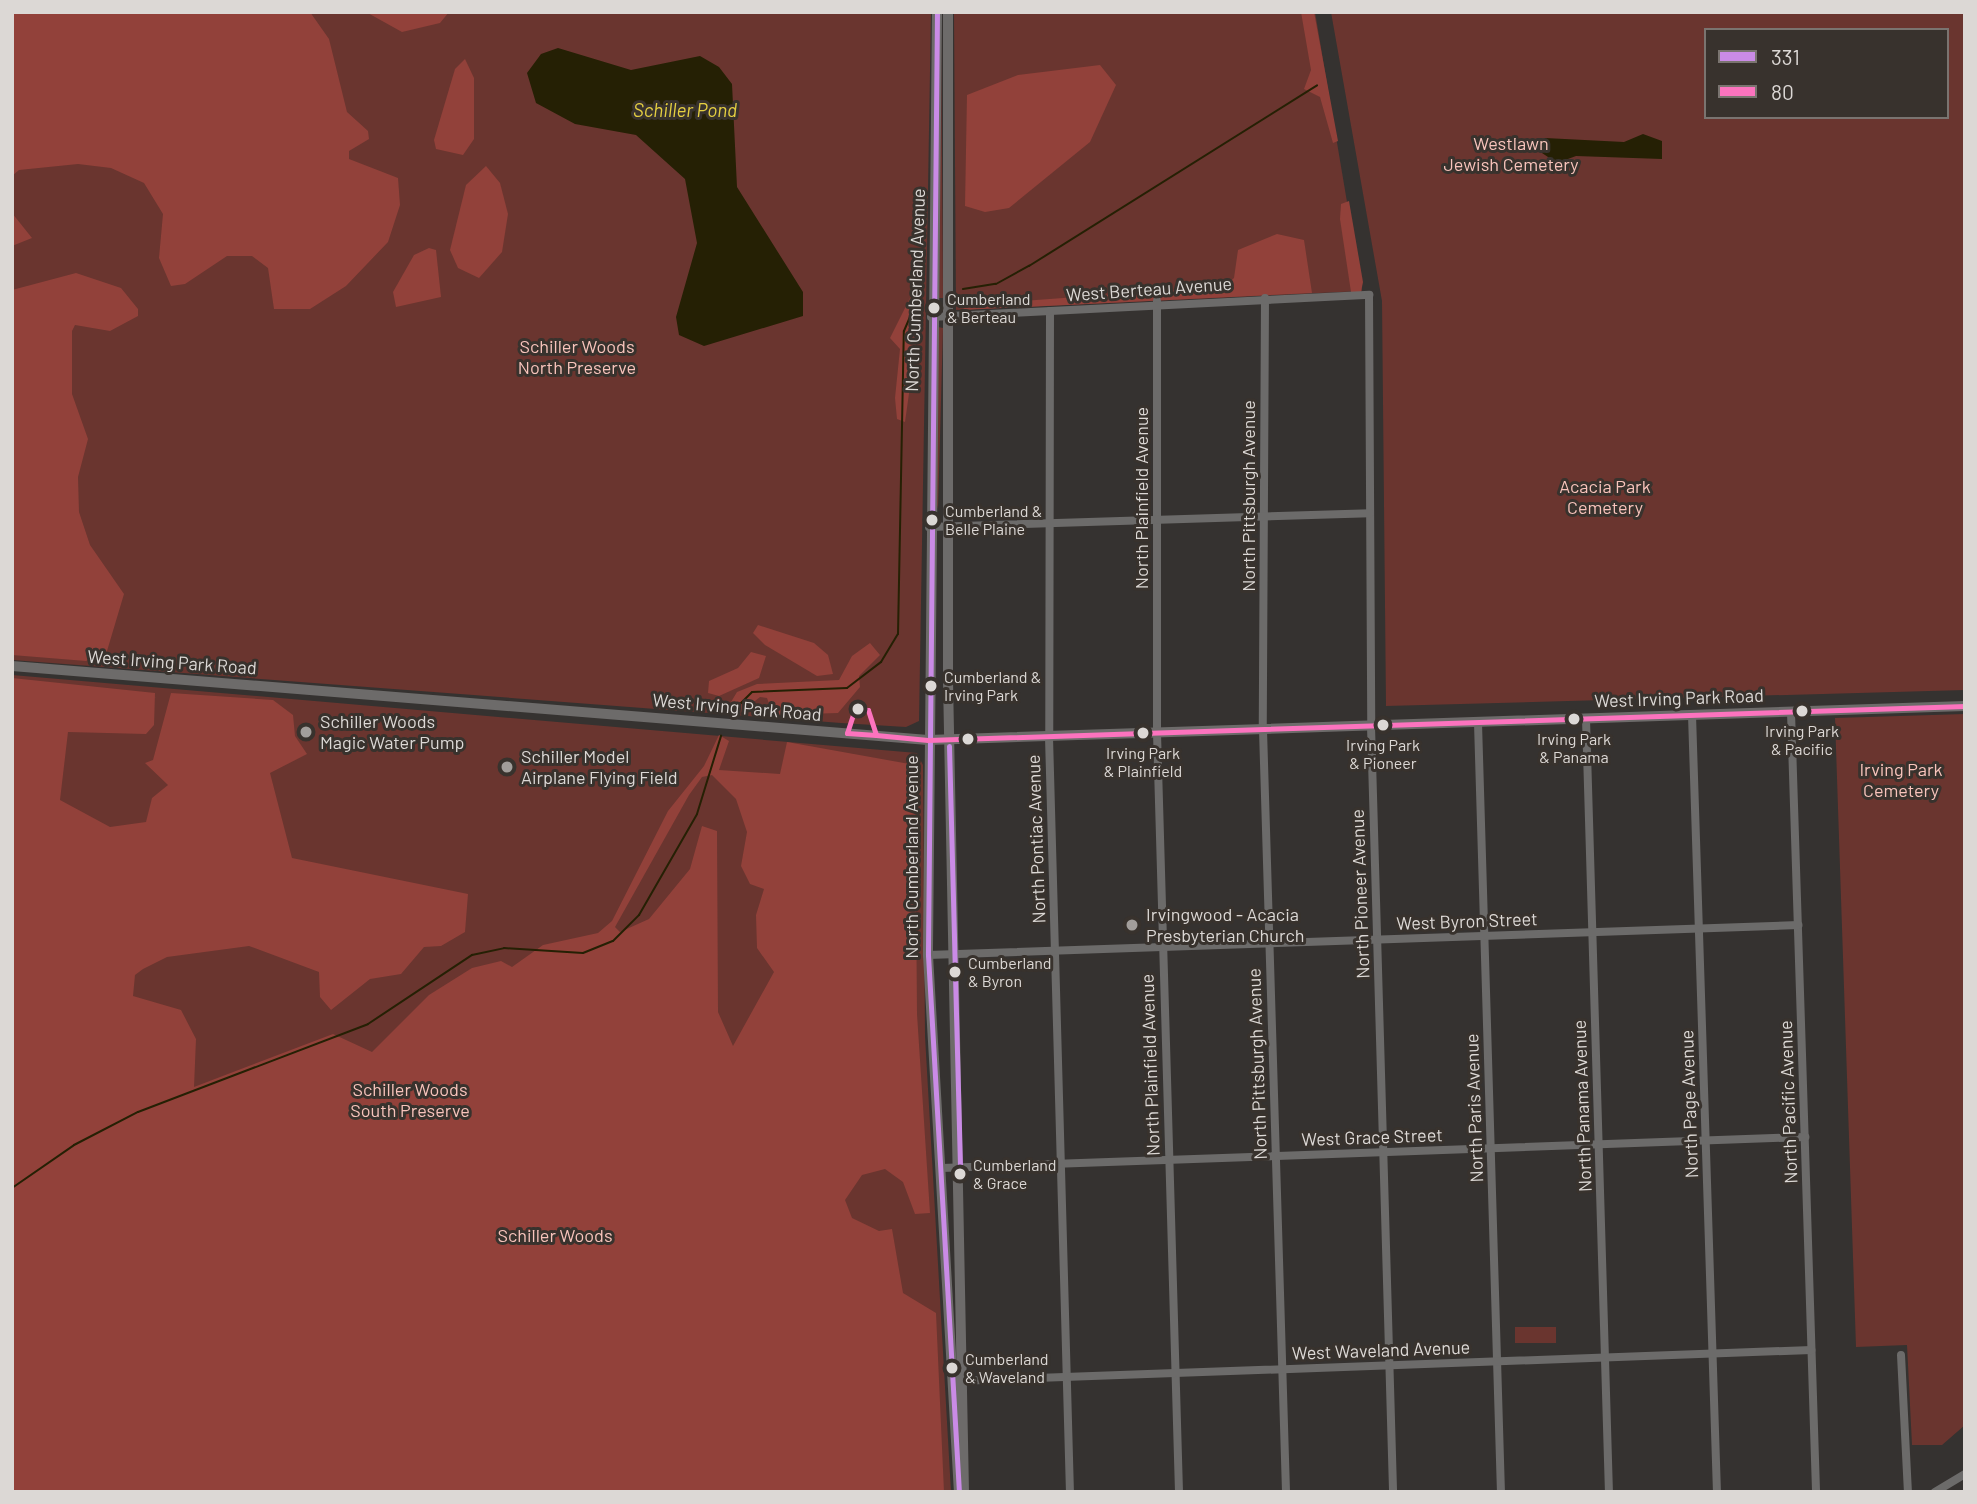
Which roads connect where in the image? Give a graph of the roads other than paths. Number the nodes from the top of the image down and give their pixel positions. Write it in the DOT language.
graph roads {
  1 [pos="937,12"];
  2 [pos="948,12"];
  3 [pos="1369,295"];
  4 [pos="1265,298"];
  5 [pos="1157,301"];
  6 [pos="1050,311"];
  7 [pos="948,316"];
  8 [pos="931,317"];
  9 [pos="1370,513"];
  10 [pos="1264,516"];
  11 [pos="1157,520"];
  12 [pos="1050,523"];
  13 [pos="947,526"];
  14 [pos="928,527"];
  15 [pos="12,666"];
  16 [pos="1965,706"];
  17 [pos="1791,712"];
  18 [pos="1692,715"];
  19 [pos="1586,719"];
  20 [pos="1478,723"];
  21 [pos="1371,726"];
  22 [pos="1263,730"];
  23 [pos="1157,733"];
  24 [pos="1049,737"];
  25 [pos="928,740"];
  26 [pos="948,740"];
  27 [pos="1798,925"];
  28 [pos="1699,928"];
  29 [pos="1592,932"];
  30 [pos="1484,936"];
  31 [pos="1377,939"];
  32 [pos="1269,943"];
  33 [pos="1163,947"];
  34 [pos="1055,951"];
  35 [pos="951,954"];
  36 [pos="928,955"];
  37 [pos="1805,1137"];
  38 [pos="1706,1140"];
  39 [pos="1598,1144"];
  40 [pos="1491,1148"];
  41 [pos="1383,1152"];
  42 [pos="1276,1156"];
  43 [pos="1169,1160"];
  44 [pos="1061,1164"];
  45 [pos="960,1167"];
  46 [pos="942,1168"];
  47 [pos="1811,1350"];
  48 [pos="1712,1353"];
  49 [pos="1901,1355"];
  50 [pos="1605,1357"];
  51 [pos="1497,1361"];
  52 [pos="1390,1365"];
  53 [pos="1282,1369"];
  54 [pos="1175,1373"];
  55 [pos="1067,1377"];
  56 [pos="964,1380"];
  57 [pos="952,1381"];
  58 [pos="1965,1474"];
  59 [pos="1949,1489"];
  60 [pos="961,1492"];
  61 [pos="1070,1492"];
  62 [pos="1179,1492"];
  63 [pos="1286,1492"];
  64 [pos="1394,1492"];
  65 [pos="1501,1492"];
  66 [pos="1609,1492"];
  67 [pos="1717,1492"];
  68 [pos="1816,1492"];
  69 [pos="1908,1492"];
  70 [pos="1935,1492"];
  1 -- 8 [label="main road, North Cumberland Avenue"];
  2 -- 7 [label="main road, North Cumberland Avenue"];
  3 -- 4 [label="street, West Berteau Avenue"];
  3 -- 9 [label="street, North Pioneer Avenue"];
  4 -- 5 [label="street, West Berteau Avenue"];
  4 -- 10 [label="street, North Pittsburgh Avenue"];
  5 -- 6 [label="street, West Berteau Avenue"];
  5 -- 11 [label="street, North Plainfield Avenue"];
  6 -- 7 [label="street, West Berteau Avenue"];
  6 -- 12 [label="street, North Pontiac Avenue"];
  7 -- 8 [label="street, West Berteau Avenue"];
  7 -- 13 [label="main road, North Cumberland Avenue"];
  8 -- 14 [label="main road, North Cumberland Avenue"];
  9 -- 10 [label="street"];
  9 -- 21 [label="street, North Pioneer Avenue"];
  10 -- 11 [label="street"];
  10 -- 22 [label="street, North Pittsburgh Avenue"];
  11 -- 12 [label="street"];
  11 -- 23 [label="street, North Plainfield Avenue"];
  12 -- 13 [label="street"];
  12 -- 24 [label="street, North Pontiac Avenue"];
  13 -- 14 [label="street"];
  13 -- 26 [label="main road, North Cumberland Avenue"];
  14 -- 25 [label="main road, North Cumberland Avenue"];
  15 -- 25 [label="main road, West Irving Park Road"];
  16 -- 17 [label="main road, West Irving Park Road"];
  17 -- 18 [label="main road, West Irving Park Road"];
  17 -- 27 [label="street, North Pacific Avenue"];
  18 -- 19 [label="main road, West Irving Park Road"];
  18 -- 28 [label="street, North Page Avenue"];
  19 -- 20 [label="main road, West Irving Park Road"];
  19 -- 29 [label="street, North Panama Avenue"];
  20 -- 21 [label="main road, West Irving Park Road"];
  20 -- 30 [label="street, North Paris Avenue"];
  21 -- 22 [label="main road, West Irving Park Road"];
  21 -- 31 [label="street, North Pioneer Avenue"];
  22 -- 23 [label="main road, West Irving Park Road"];
  22 -- 32 [label="street, North Pittsburgh Avenue"];
  23 -- 24 [label="main road, West Irving Park Road"];
  23 -- 33 [label="street, North Plainfield Avenue"];
  24 -- 26 [label="main road, West Irving Park Road"];
  24 -- 34 [label="street, North Pontiac Avenue"];
  25 -- 26 [label="main road, West Irving Park Road"];
  25 -- 36 [label="main road, North Cumberland Avenue"];
  26 -- 35 [label="main road, North Cumberland Avenue"];
  27 -- 28 [label="street, West Byron Street"];
  27 -- 37 [label="street, North Pacific Avenue"];
  28 -- 29 [label="street, West Byron Street"];
  28 -- 38 [label="street, North Page Avenue"];
  29 -- 30 [label="street, West Byron Street"];
  29 -- 39 [label="street, North Panama Avenue"];
  30 -- 31 [label="street, West Byron Street"];
  30 -- 40 [label="street, North Paris Avenue"];
  31 -- 32 [label="street, West Byron Street"];
  31 -- 41 [label="street, North Pioneer Avenue"];
  32 -- 33 [label="street, West Byron Street"];
  32 -- 42 [label="street, North Pittsburgh Avenue"];
  33 -- 34 [label="street, West Byron Street"];
  33 -- 43 [label="street, North Plainfield Avenue"];
  34 -- 35 [label="street, West Byron Street"];
  34 -- 44 [label="street, North Pontiac Avenue"];
  35 -- 36 [label="street, West Byron Street"];
  35 -- 45 [label="main road, North Cumberland Avenue"];
  36 -- 46 [label="main road, North Cumberland Avenue"];
  37 -- 38 [label="street, West Grace Street"];
  37 -- 47 [label="street, North Pacific Avenue"];
  38 -- 39 [label="street, West Grace Street"];
  38 -- 48 [label="street, North Page Avenue"];
  39 -- 40 [label="street, West Grace Street"];
  39 -- 50 [label="street, North Panama Avenue"];
  40 -- 41 [label="street, West Grace Street"];
  40 -- 51 [label="street, North Paris Avenue"];
  41 -- 42 [label="street, West Grace Street"];
  41 -- 52 [label="street, North Pioneer Avenue"];
  42 -- 43 [label="street, West Grace Street"];
  42 -- 53 [label="street, North Pittsburgh Avenue"];
  43 -- 44 [label="street, West Grace Street"];
  43 -- 54 [label="street, North Plainfield Avenue"];
  44 -- 45 [label="street, West Grace Street"];
  44 -- 55 [label="street, North Pontiac Avenue"];
  45 -- 46 [label="street, West Grace Street"];
  45 -- 56 [label="main road, North Cumberland Avenue"];
  46 -- 57 [label="main road, North Cumberland Avenue"];
  47 -- 48 [label="street, West Waveland Avenue"];
  47 -- 68 [label="street, North Pacific Avenue"];
  48 -- 50 [label="street, West Waveland Avenue"];
  48 -- 67 [label="street, North Page Avenue"];
  49 -- 69 [label="street"];
  50 -- 51 [label="street, West Waveland Avenue"];
  50 -- 66 [label="street, North Panama Avenue"];
  51 -- 52 [label="street, West Waveland Avenue"];
  51 -- 65 [label="street, North Paris Avenue"];
  52 -- 53 [label="street, West Waveland Avenue"];
  52 -- 64 [label="street, North Pioneer Avenue"];
  53 -- 54 [label="street, West Waveland Avenue"];
  53 -- 63 [label="street, North Pittsburgh Avenue"];
  54 -- 55 [label="street, West Waveland Avenue"];
  54 -- 62 [label="street, North Plainfield Avenue"];
  55 -- 56 [label="street, West Waveland Avenue"];
  55 -- 61 [label="street, North Pontiac Avenue"];
  56 -- 57 [label="street, West Waveland Avenue"];
  56 -- 60 [label="main road, North Cumberland Avenue"];
  57 -- 60 [label="main road, North Cumberland Avenue"];
  58 -- 59 [label="street"];
  59 -- 70 [label="street"];
}
